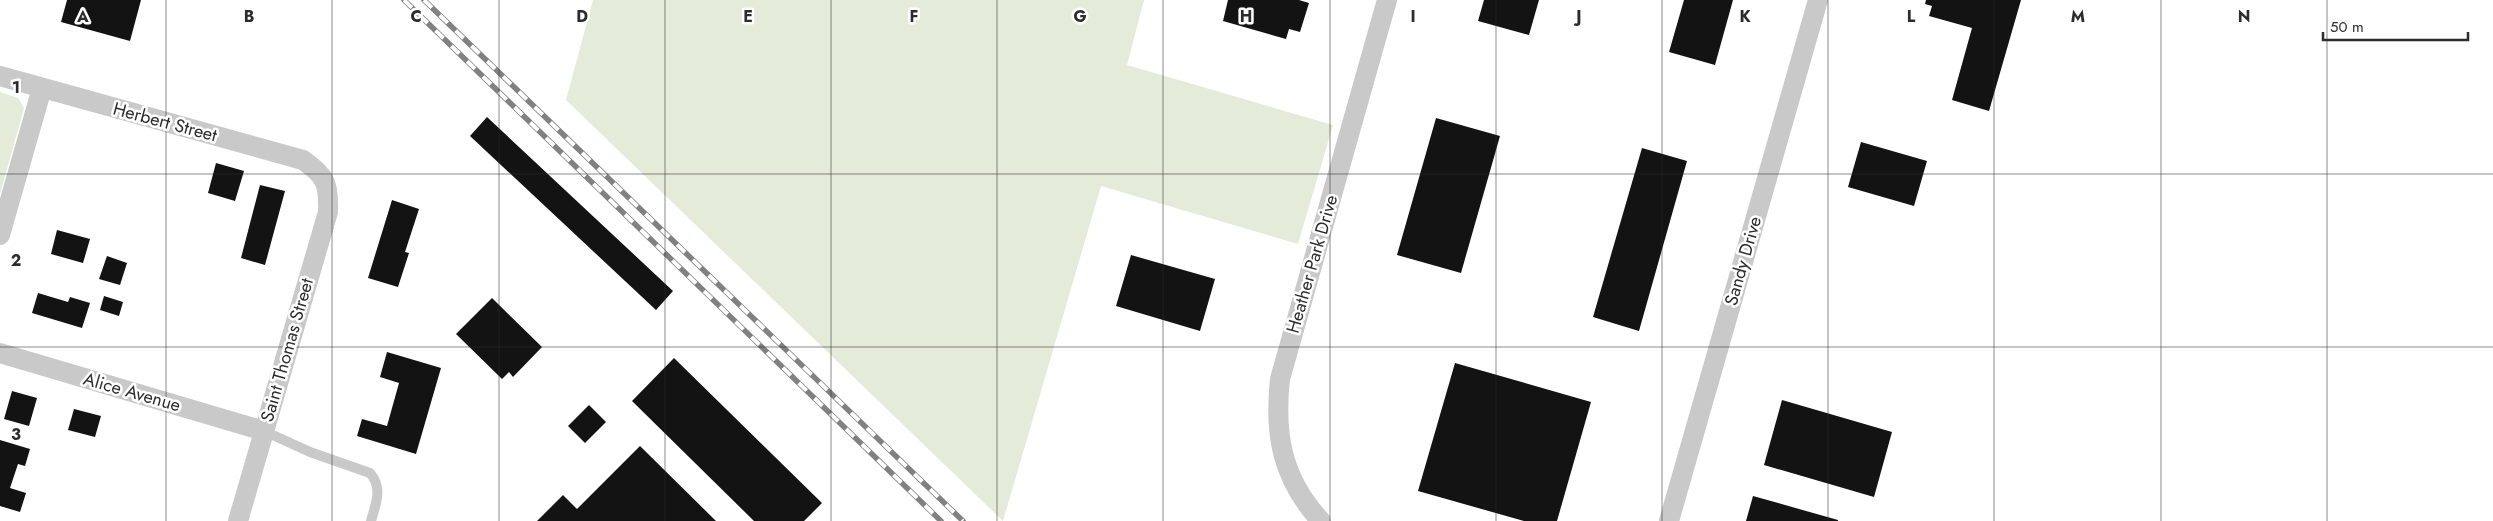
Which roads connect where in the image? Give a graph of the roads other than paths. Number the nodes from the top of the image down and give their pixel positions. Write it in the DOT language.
graph roads {
  1 [pos="1387,0"];
  2 [pos="1818,0"];
  3 [pos="0,76"];
  4 [pos="42,88"];
  5 [pos="324,179"];
  6 [pos="0,235"];
  7 [pos="0,353"];
  8 [pos="264,431"];
  9 [pos="238,521"];
  10 [pos="371,521"];
  11 [pos="1321,521"];
  12 [pos="1669,521"];
  1 -- 11 [label="street, Heather Park Drive"];
  2 -- 12 [label="street, Sandy Drive"];
  3 -- 4 [label="street, Herbert Street"];
  4 -- 5 [label="street, Herbert Street"];
  4 -- 6 [label="street"];
  5 -- 8 [label="street, Saint Thomas Street"];
  7 -- 8 [label="street, Alice Avenue"];
  8 -- 9 [label="street, Saint Thomas Street"];
  8 -- 10 [label="lane"];
}
